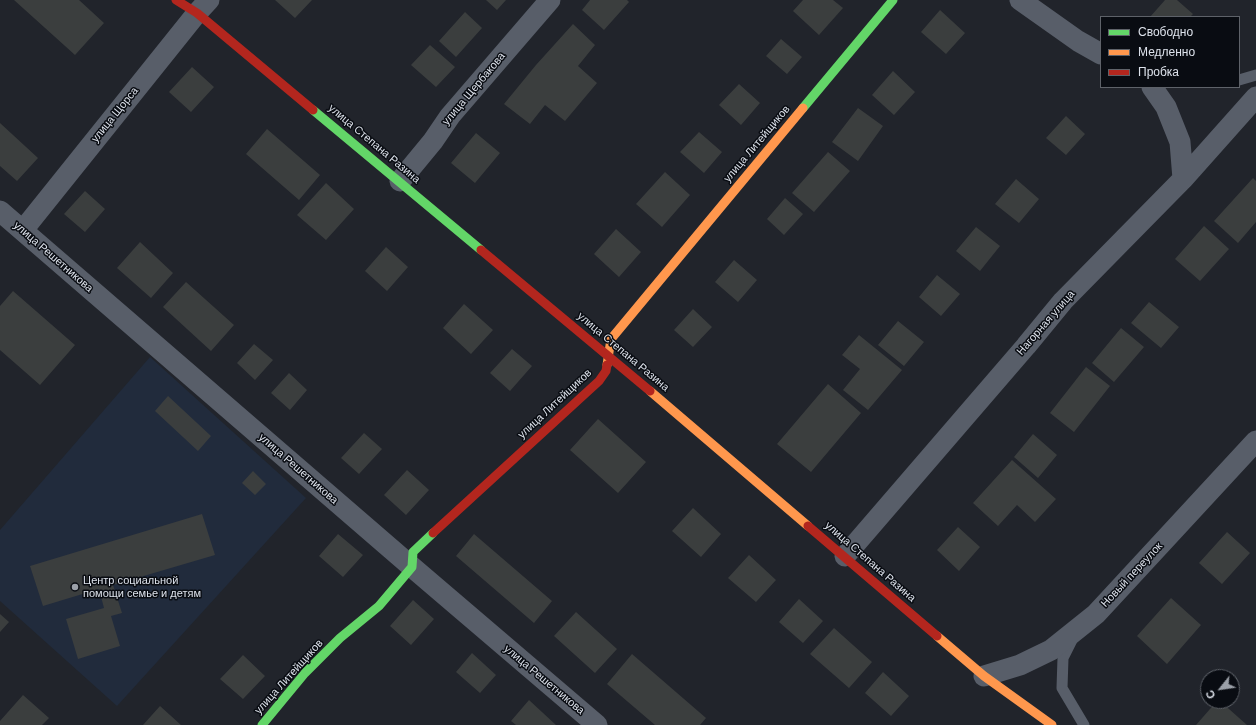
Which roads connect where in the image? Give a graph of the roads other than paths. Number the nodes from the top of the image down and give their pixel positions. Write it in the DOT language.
graph roads {
  1 [pos="176,0"];
  2 [pos="550,0"];
  3 [pos="893,0"];
  4 [pos="1020,0"];
  5 [pos="203,6"];
  6 [pos="1100,53"];
  7 [pos="1256,75"];
  8 [pos="1240,80"];
  9 [pos="1153,88"];
  10 [pos="1256,97"];
  11 [pos="1183,179"];
  12 [pos="400,181"];
  13 [pos="0,211"];
  14 [pos="23,230"];
  15 [pos="608,355"];
  16 [pos="1256,441"];
  17 [pos="844,556"];
  18 [pos="412,567"];
  19 [pos="1078,628"];
  20 [pos="984,676"];
  21 [pos="270,721"];
  22 [pos="597,725"];
  23 [pos="1052,725"];
  24 [pos="1084,725"];
  1 -- 5 [label="street, улица Степана Разина"];
  2 -- 12 [label="street, улица Щербакова"];
  3 -- 15 [label="street, улица Литейщиков"];
  4 -- 6 [label="street"];
  5 -- 12 [label="street, улица Степана Разина"];
  5 -- 14 [label="street, улица Щорса"];
  7 -- 8 [label="lane"];
  9 -- 11 [label="street"];
  10 -- 11 [label="street, Нагорная улица"];
  11 -- 17 [label="street, Нагорная улица"];
  12 -- 15 [label="street, улица Степана Разина"];
  13 -- 14 [label="street, улица Решетникова"];
  14 -- 18 [label="street, улица Решетникова"];
  15 -- 17 [label="street, улица Степана Разина"];
  15 -- 18 [label="street, улица Литейщиков"];
  16 -- 19 [label="street, Новый переулок"];
  17 -- 20 [label="street, улица Степана Разина"];
  18 -- 21 [label="street, улица Литейщиков"];
  18 -- 22 [label="street, улица Решетникова"];
  19 -- 20 [label="street, Новый переулок"];
  19 -- 24 [label="lane"];
  20 -- 23 [label="street, улица Степана Разина"];
}
